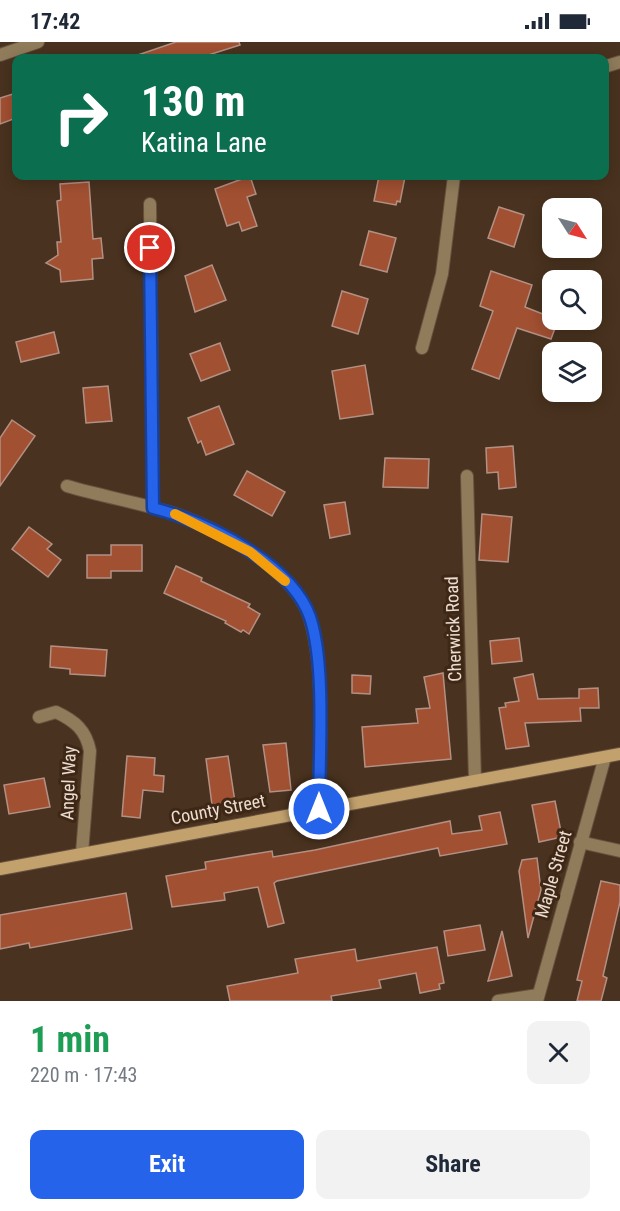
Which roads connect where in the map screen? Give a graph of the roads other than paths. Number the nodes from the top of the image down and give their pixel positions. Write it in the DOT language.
graph roads {
  1 [pos="38,42"];
  2 [pos="0,55"];
  3 [pos="454,180"];
  4 [pos="150,204"];
  5 [pos="422,348"];
  6 [pos="467,476"];
  7 [pos="68,486"];
  8 [pos="153,508"];
  9 [pos="39,717"];
  10 [pos="620,754"];
  11 [pos="605,757"];
  12 [pos="475,781"];
  13 [pos="319,809"];
  14 [pos="580,842"];
  15 [pos="620,851"];
  16 [pos="82,853"];
  17 [pos="0,869"];
  18 [pos="537,998"];
  19 [pos="498,1001"];
  1 -- 2 [label="street"];
  3 -- 5 [label="street"];
  4 -- 8 [label="street"];
  6 -- 12 [label="street, Cherwick Road"];
  7 -- 8 [label="street"];
  8 -- 13 [label="street"];
  9 -- 16 [label="street, Angel Way"];
  10 -- 11 [label="main road, County Street"];
  11 -- 12 [label="main road, County Street"];
  11 -- 14 [label="street, Maple Street"];
  12 -- 13 [label="main road, County Street"];
  13 -- 16 [label="main road, County Street"];
  14 -- 15 [label="street"];
  14 -- 18 [label="street, Maple Street"];
  16 -- 17 [label="main road, County Street"];
  18 -- 19 [label="street"];
}
